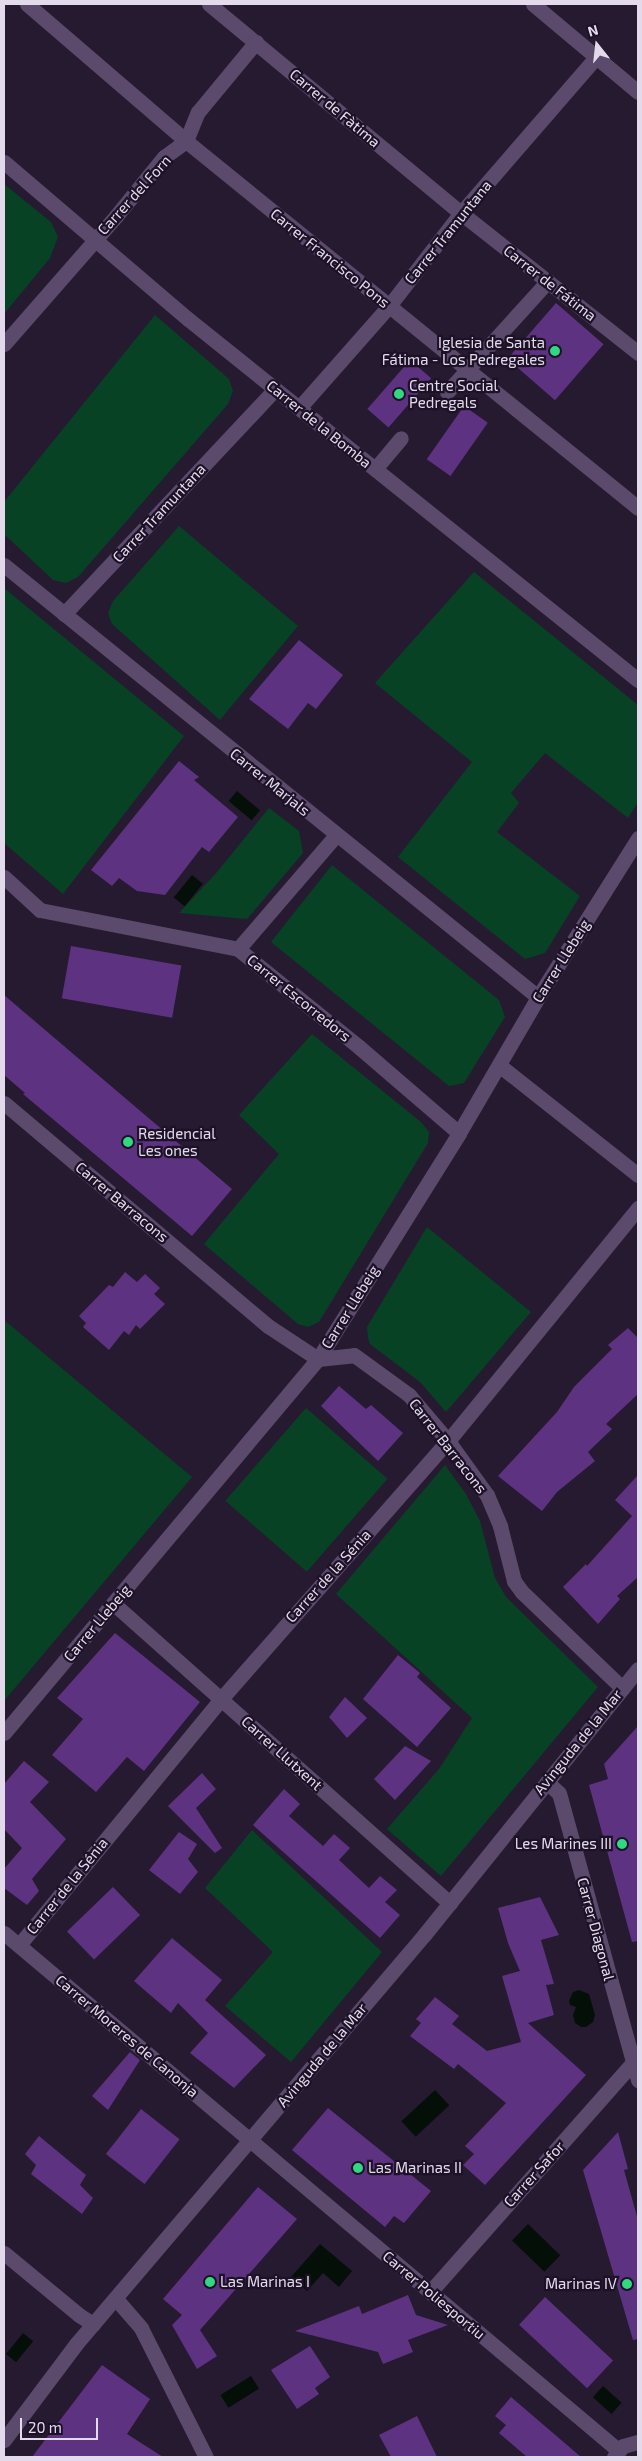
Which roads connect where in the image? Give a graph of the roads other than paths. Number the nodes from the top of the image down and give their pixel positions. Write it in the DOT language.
graph roads {
  1 [pos="27,4"];
  2 [pos="211,4"];
  3 [pos="533,4"];
  4 [pos="256,42"];
  5 [pos="596,56"];
  6 [pos="638,92"];
  7 [pos="186,141"];
  8 [pos="4,162"];
  9 [pos="462,213"];
  10 [pos="95,239"];
  11 [pos="548,281"];
  12 [pos="389,306"];
  13 [pos="4,344"];
  14 [pos="638,353"];
  15 [pos="469,370"];
  16 [pos="275,389"];
  17 [pos="448,392"];
  18 [pos="299,408"];
  19 [pos="401,438"];
  20 [pos="375,469"];
  21 [pos="638,508"];
  22 [pos="4,566"];
  23 [pos="64,614"];
  24 [pos="638,680"];
  25 [pos="336,835"];
  26 [pos="638,838"];
  27 [pos="4,877"];
  28 [pos="238,949"];
  29 [pos="538,997"];
  30 [pos="499,1065"];
  31 [pos="4,1103"];
  32 [pos="459,1133"];
  33 [pos="638,1175"];
  34 [pos="638,1208"];
  35 [pos="318,1359"];
  36 [pos="448,1441"];
  37 [pos="114,1604"];
  38 [pos="638,1669"];
  39 [pos="622,1688"];
  40 [pos="221,1699"];
  41 [pos="4,1733"];
  42 [pos="546,1782"];
  43 [pos="450,1903"];
  44 [pos="4,1932"];
  45 [pos="19,1945"];
  46 [pos="636,2060"];
  47 [pos="638,2080"];
  48 [pos="250,2140"];
  49 [pos="4,2253"];
  50 [pos="430,2292"];
  51 [pos="116,2300"];
  52 [pos="93,2324"];
  53 [pos="4,2440"];
  54 [pos="638,2442"];
  55 [pos="616,2454"];
  56 [pos="206,2457"];
  1 -- 7 [label="street, Carrer Francisco Pons"];
  2 -- 4 [label="street, Carrer de Fàtima"];
  3 -- 5 [label="street"];
  4 -- 7 [label="street"];
  4 -- 9 [label="street, Carrer de Fàtima"];
  5 -- 6 [label="street"];
  5 -- 9 [label="street, Carrer Tramuntana"];
  7 -- 10 [label="street, Carrer del Forn"];
  7 -- 12 [label="street, Carrer Francisco Pons"];
  8 -- 10 [label="street, Carrer de la Bomba"];
  9 -- 11 [label="street, Carrer de Fátima"];
  9 -- 12 [label="street, Carrer Tramuntana"];
  10 -- 13 [label="street, Carrer del Forn"];
  10 -- 16 [label="street, Carrer de la Bomba"];
  11 -- 14 [label="street, Carrer de Fátima"];
  11 -- 15 [label="street"];
  12 -- 15 [label="street, Carrer Francisco Pons"];
  12 -- 18 [label="street, Carrer Tramuntana"];
  15 -- 17 [label="street"];
  15 -- 21 [label="street, Carrer Francisco Pons"];
  16 -- 18 [label="street, Carrer de la Bomba"];
  16 -- 23 [label="street, Carrer Tramuntana"];
  18 -- 20 [label="street, Carrer de la Bomba"];
  19 -- 20 [label="street"];
  20 -- 24 [label="street, Carrer de la Bomba"];
  22 -- 23 [label="street, Carrer Marjals"];
  23 -- 25 [label="street, Carrer Marjals"];
  25 -- 28 [label="street"];
  25 -- 29 [label="street, Carrer Marjals"];
  26 -- 29 [label="street, Carrer Llebeig"];
  27 -- 28 [label="street, Carrer Escorredors"];
  28 -- 32 [label="street, Carrer Escorredors"];
  29 -- 30 [label="street, Carrer Llebeig"];
  30 -- 32 [label="street, Carrer Llebeig"];
  30 -- 33 [label="street"];
  31 -- 35 [label="street, Carrer Barracons"];
  32 -- 35 [label="street, Carrer Llebeig"];
  34 -- 36 [label="street, Carrer de la Sénia"];
  35 -- 36 [label="street, Carrer Barracons"];
  35 -- 37 [label="street, Carrer Llebeig"];
  36 -- 39 [label="street, Carrer Barracons"];
  36 -- 40 [label="street, Carrer de la Sénia"];
  37 -- 40 [label="street, Carrer Llutxent"];
  37 -- 41 [label="street, Carrer Llebeig"];
  38 -- 39 [label="street, Avinguda de la Mar"];
  39 -- 42 [label="street, Avinguda de la Mar"];
  40 -- 43 [label="street, Carrer Llutxent"];
  40 -- 45 [label="street, Carrer de la Sénia"];
  42 -- 43 [label="street, Avinguda de la Mar"];
  42 -- 46 [label="street, Carrer Diagonal"];
  43 -- 48 [label="street, Avinguda de la Mar"];
  44 -- 45 [label="street, Carrer Moreres de Canonja"];
  45 -- 48 [label="street, Carrer Moreres de Canonja"];
  46 -- 47 [label="street, Carrer Diagonal"];
  46 -- 50 [label="street, Carrer Safor"];
  48 -- 50 [label="street, Carrer Poliesportiu"];
  48 -- 51 [label="street, Avinguda de la Mar"];
  49 -- 52 [label="street"];
  50 -- 55 [label="street, Carrer Poliesportiu"];
  51 -- 52 [label="street, Avinguda de la Mar"];
  51 -- 56 [label="street"];
  52 -- 53 [label="street, Avinguda de la Mar"];
  54 -- 55 [label="street"];
}
